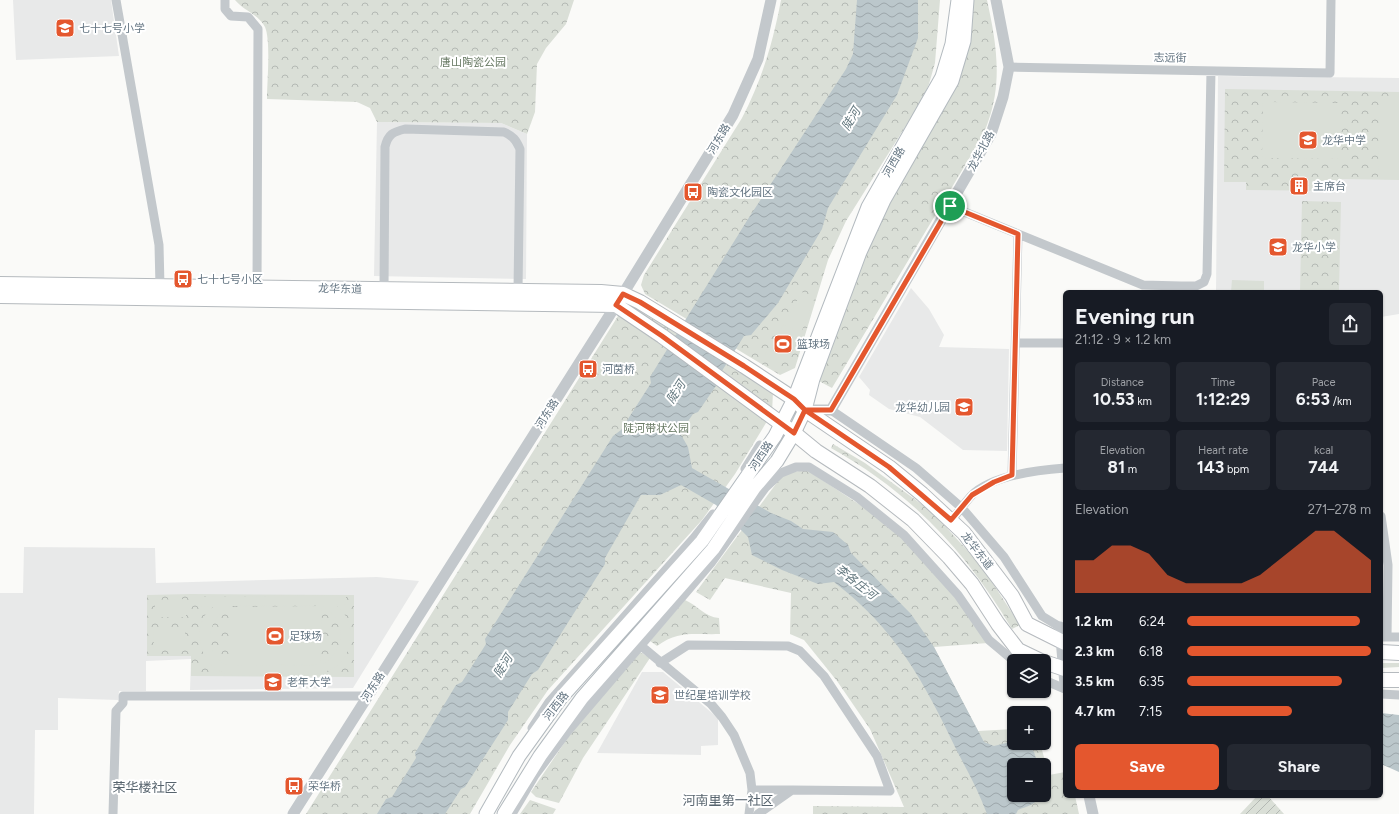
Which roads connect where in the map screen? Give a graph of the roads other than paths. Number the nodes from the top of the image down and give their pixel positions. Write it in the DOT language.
graph roads {
  1 [pos="116,0"];
  2 [pos="225,0"];
  3 [pos="771,0"];
  4 [pos="958,0"];
  5 [pos="967,0"];
  6 [pos="996,0"];
  7 [pos="1331,0"];
  8 [pos="1009,67"];
  9 [pos="1211,71"];
  10 [pos="950,206"];
  11 [pos="1018,234"];
  12 [pos="0,284"];
  13 [pos="160,286"];
  14 [pos="257,288"];
  15 [pos="384,289"];
  16 [pos="1181,289"];
  17 [pos="518,290"];
  18 [pos="0,296"];
  19 [pos="620,299"];
  20 [pos="1016,343"];
  21 [pos="1063,343"];
  22 [pos="794,399"];
  23 [pos="805,410"];
  24 [pos="831,410"];
  25 [pos="781,424"];
  26 [pos="794,433"];
  27 [pos="760,445"];
  28 [pos="1063,468"];
  29 [pos="1012,475"];
  30 [pos="750,484"];
  31 [pos="962,508"];
  32 [pos="951,520"];
  33 [pos="712,521"];
  34 [pos="1383,530"];
  35 [pos="729,533"];
  36 [pos="1062,635"];
  37 [pos="1384,637"];
  38 [pos="1399,637"];
  39 [pos="640,645"];
  40 [pos="1063,652"];
  41 [pos="1383,652"];
  42 [pos="1399,653"];
  43 [pos="1026,654"];
  44 [pos="1007,655"];
  45 [pos="660,663"];
  46 [pos="1051,664"];
  47 [pos="1063,669"];
  48 [pos="1383,680"];
  49 [pos="1399,680"];
  50 [pos="1051,683"];
  51 [pos="1063,688"];
  52 [pos="1383,694"];
  53 [pos="1399,695"];
  54 [pos="367,696"];
  55 [pos="752,790"];
  56 [pos="792,790"];
  57 [pos="1089,798"];
  58 [pos="113,814"];
  59 [pos="293,814"];
  60 [pos="482,814"];
  61 [pos="486,814"];
  62 [pos="504,814"];
  63 [pos="512,814"];
  64 [pos="749,814"];
  65 [pos="758,814"];
  66 [pos="1093,814"];
  1 -- 13 [label="street"];
  2 -- 14 [label="street"];
  3 -- 19 [label="street, 河东路"];
  4 -- 22 [label="main road, 河西路"];
  5 -- 23 [label="main road, 河西路"];
  6 -- 8 [label="street, 龙华北路"];
  7 -- 9 [label="street, 志远街"];
  8 -- 9 [label="street, 志远街"];
  8 -- 10 [label="street, 龙华北路"];
  9 -- 16 [label="street"];
  10 -- 11 [label="street"];
  10 -- 24 [label="street, 龙华北路"];
  11 -- 16 [label="street"];
  11 -- 20 [label="street"];
  12 -- 13 [label="main road, 龙华东道"];
  13 -- 14 [label="main road, 龙华东道"];
  14 -- 15 [label="main road, 龙华东道"];
  15 -- 17 [label="main road, 龙华东道"];
  15 -- 17 [label="street"];
  17 -- 19 [label="main road, 龙华东道"];
  18 -- 19 [label="main road, 龙华东道"];
  19 -- 22 [label="main road, 龙华东道"];
  19 -- 25 [label="main road"];
  19 -- 54 [label="street, 河东路"];
  20 -- 21 [label="street"];
  20 -- 29 [label="street"];
  22 -- 23 [label="main road, 龙华东道"];
  22 -- 25 [label="main road, 河西路"];
  23 -- 24 [label="street"];
  23 -- 26 [label="main road, 河西路"];
  23 -- 32 [label="main road, 龙华东道"];
  24 -- 31 [label="street"];
  25 -- 26 [label="main road"];
  25 -- 30 [label="main road, 河西路"];
  26 -- 30 [label="main road, 河西路"];
  26 -- 43 [label="main road"];
  27 -- 30 [label="street"];
  28 -- 29 [label="street"];
  29 -- 31 [label="street"];
  30 -- 33 [label="main road, 河西路"];
  30 -- 35 [label="main road, 河西路"];
  30 -- 44 [label="street"];
  31 -- 32 [label="street"];
  31 -- 36 [label="street"];
  32 -- 36 [label="main road, 龙华东道"];
  33 -- 60 [label="street"];
  33 -- 61 [label="main road, 河西路"];
  34 -- 37 [label="street"];
  35 -- 39 [label="street"];
  35 -- 62 [label="main road, 河西路"];
  36 -- 40 [label="street"];
  37 -- 38 [label="street"];
  39 -- 45 [label="street"];
  39 -- 63 [label="street"];
  41 -- 42 [label="main road"];
  45 -- 55 [label="street"];
  45 -- 56 [label="street"];
  46 -- 47 [label="main road"];
  48 -- 49 [label="main road"];
  50 -- 51 [label="street"];
  52 -- 53 [label="street"];
  54 -- 58 [label="street"];
  54 -- 59 [label="street, 河东路"];
  55 -- 56 [label="street"];
  55 -- 64 [label="street"];
  56 -- 65 [label="street"];
  57 -- 66 [label="street"];
}
